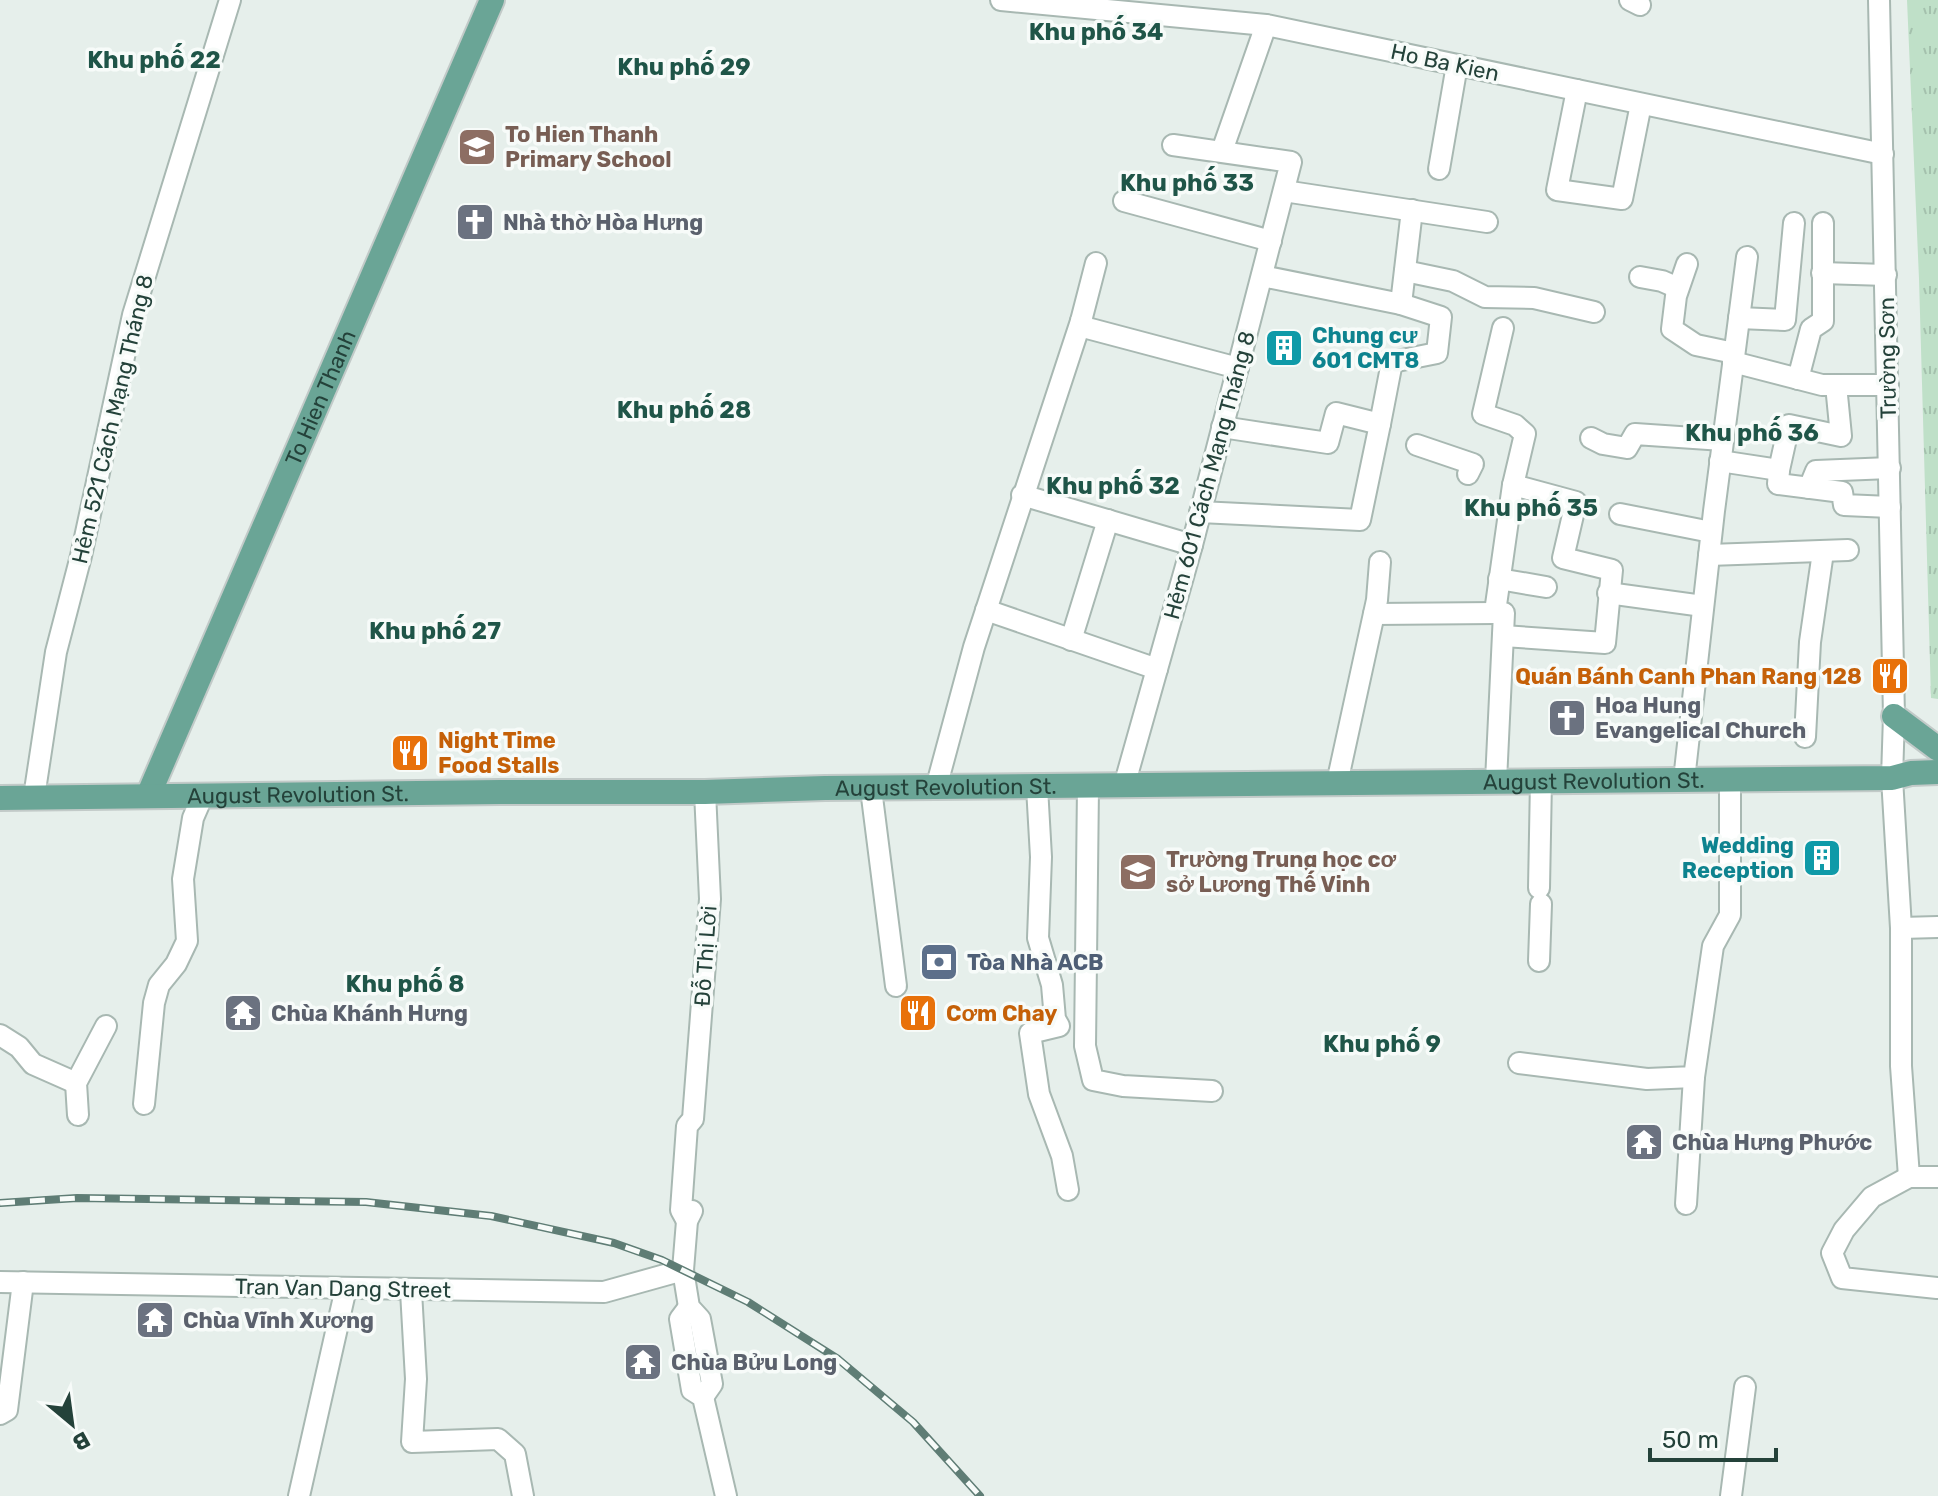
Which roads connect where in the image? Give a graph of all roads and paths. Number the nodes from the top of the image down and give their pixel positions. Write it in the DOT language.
graph roads {
  1 [pos="230,0"];
  2 [pos="492,0"];
  3 [pos="1001,0"];
  4 [pos="1879,0"];
  5 [pos="1266,25"];
  6 [pos="1457,65"];
  7 [pos="1577,90"];
  8 [pos="1641,104"];
  9 [pos="1173,145"];
  10 [pos="1222,151"];
  11 [pos="1883,154"];
  12 [pos="1439,169"];
  13 [pos="1284,191"];
  14 [pos="1124,201"];
  15 [pos="1412,210"];
  16 [pos="1487,222"];
  17 [pos="1794,223"];
  18 [pos="1823,223"];
  19 [pos="1271,241"];
  20 [pos="1747,257"];
  21 [pos="1096,263"];
  22 [pos="1687,264"];
  23 [pos="1405,271"];
  24 [pos="1822,273"];
  25 [pos="1886,275"];
  26 [pos="1262,276"];
  27 [pos="1640,277"];
  28 [pos="1678,288"];
  29 [pos="1401,304"];
  30 [pos="1594,312"];
  31 [pos="1739,318"];
  32 [pos="1081,321"];
  33 [pos="1503,328"];
  34 [pos="1733,358"];
  35 [pos="1238,368"];
  36 [pos="1798,379"];
  37 [pos="1836,385"];
  38 [pos="1888,385"];
  39 [pos="1380,424"];
  40 [pos="1222,427"];
  41 [pos="1591,438"];
  42 [pos="1723,440"];
  43 [pos="1417,445"];
  44 [pos="1720,461"];
  45 [pos="1890,468"];
  46 [pos="1779,470"];
  47 [pos="1468,474"];
  48 [pos="1513,485"];
  49 [pos="1809,488"];
  50 [pos="1022,495"];
  51 [pos="1890,507"];
  52 [pos="1200,512"];
  53 [pos="1620,514"];
  54 [pos="1108,520"];
  55 [pos="1711,532"];
  56 [pos="1192,545"];
  57 [pos="1848,550"];
  58 [pos="1823,552"];
  59 [pos="1709,555"];
  60 [pos="1380,562"];
  61 [pos="1499,579"];
  62 [pos="1546,587"];
  63 [pos="1608,593"];
  64 [pos="1703,606"];
  65 [pos="986,610"];
  66 [pos="1496,613"];
  67 [pos="1374,614"];
  68 [pos="1503,636"];
  69 [pos="1071,640"];
  70 [pos="1157,669"];
  71 [pos="1894,716"];
  72 [pos="1805,737"];
  73 [pos="1938,749"];
  74 [pos="1938,772"];
  75 [pos="1892,778"];
  76 [pos="1730,779"];
  77 [pos="1541,780"];
  78 [pos="1684,780"];
  79 [pos="1496,781"];
  80 [pos="1337,783"];
  81 [pos="1124,786"];
  82 [pos="1037,787"];
  83 [pos="1088,787"];
  84 [pos="936,788"];
  85 [pos="1938,788"];
  86 [pos="871,789"];
  87 [pos="705,792"];
  88 [pos="203,795"];
  89 [pos="148,796"];
  90 [pos="34,797"];
  91 [pos="0,798"];
  92 [pos="1938,927"];
  93 [pos="1901,928"];
  94 [pos="1539,961"];
  95 [pos="896,986"];
  96 [pos="106,1026"];
  97 [pos="0,1035"];
  98 [pos="1519,1063"];
  99 [pos="1694,1077"];
  100 [pos="76,1083"];
  101 [pos="1212,1091"];
  102 [pos="144,1104"];
  103 [pos="78,1115"];
  104 [pos="1909,1177"];
  105 [pos="1938,1177"];
  106 [pos="1068,1190"];
  107 [pos="1686,1204"];
  108 [pos="690,1281"];
  109 [pos="0,1282"];
  110 [pos="23,1282"];
  111 [pos="346,1288"];
  112 [pos="1937,1288"];
  113 [pos="411,1291"];
  114 [pos="1745,1387"];
  115 [pos="0,1414"];
  116 [pos="299,1496"];
  117 [pos="523,1496"];
  118 [pos="726,1496"];
  119 [pos="1731,1496"];
  1 -- 90 [label="street, Hẻm 521 Cách Mạng Tháng 8"];
  2 -- 89 [label="main road, To Hien Thanh"];
  3 -- 5 [label="street, Ho Ba Kien"];
  4 -- 11 [label="street, Trường Sơn"];
  5 -- 6 [label="street, Ho Ba Kien"];
  5 -- 10 [label="street"];
  6 -- 7 [label="street, Ho Ba Kien"];
  6 -- 12 [label="street"];
  7 -- 8 [label="street, Ho Ba Kien"];
  7 -- 8 [label="street"];
  8 -- 11 [label="street, Ho Ba Kien"];
  9 -- 10 [label="street"];
  10 -- 13 [label="street, Hẻm 601 Cách Mạng Tháng 8"];
  11 -- 25 [label="street, Trường Sơn"];
  13 -- 15 [label="street"];
  13 -- 19 [label="street, Hẻm 601 Cách Mạng Tháng 8"];
  14 -- 19 [label="street"];
  15 -- 16 [label="street"];
  15 -- 23 [label="street"];
  17 -- 31 [label="street"];
  18 -- 24 [label="street"];
  19 -- 26 [label="street, Hẻm 601 Cách Mạng Tháng 8"];
  20 -- 31 [label="street"];
  21 -- 32 [label="street"];
  22 -- 28 [label="street"];
  23 -- 29 [label="street"];
  23 -- 30 [label="street"];
  24 -- 25 [label="street"];
  24 -- 36 [label="street"];
  25 -- 38 [label="street, Trường Sơn"];
  26 -- 29 [label="street"];
  26 -- 35 [label="street, Hẻm 601 Cách Mạng Tháng 8"];
  27 -- 28 [label="street"];
  28 -- 34 [label="street"];
  29 -- 39 [label="street"];
  31 -- 34 [label="street"];
  32 -- 35 [label="street"];
  32 -- 50 [label="street"];
  33 -- 48 [label="street"];
  34 -- 36 [label="street"];
  34 -- 42 [label="street"];
  35 -- 40 [label="street, Hẻm 601 Cách Mạng Tháng 8"];
  36 -- 37 [label="street"];
  37 -- 38 [label="street"];
  37 -- 46 [label="street"];
  38 -- 45 [label="street, Trường Sơn"];
  39 -- 40 [label="street"];
  39 -- 52 [label="street"];
  40 -- 52 [label="street, Hẻm 601 Cách Mạng Tháng 8"];
  41 -- 42 [label="street"];
  42 -- 44 [label="street"];
  43 -- 47 [label="street"];
  44 -- 46 [label="street"];
  44 -- 55 [label="street"];
  45 -- 49 [label="street"];
  45 -- 51 [label="street, Trường Sơn"];
  46 -- 49 [label="street"];
  48 -- 61 [label="street"];
  48 -- 63 [label="street"];
  49 -- 51 [label="street"];
  50 -- 54 [label="street"];
  50 -- 65 [label="street"];
  51 -- 71 [label="street, Trường Sơn"];
  52 -- 56 [label="street, Hẻm 601 Cách Mạng Tháng 8"];
  53 -- 55 [label="street"];
  54 -- 56 [label="street"];
  54 -- 69 [label="street"];
  55 -- 59 [label="street"];
  56 -- 70 [label="street, Hẻm 601 Cách Mạng Tháng 8"];
  57 -- 58 [label="street"];
  58 -- 59 [label="street"];
  58 -- 72 [label="street"];
  59 -- 64 [label="street"];
  60 -- 67 [label="street"];
  61 -- 62 [label="street"];
  61 -- 66 [label="street"];
  63 -- 64 [label="street"];
  63 -- 68 [label="street"];
  64 -- 78 [label="street"];
  65 -- 69 [label="street"];
  65 -- 84 [label="street"];
  66 -- 67 [label="street"];
  66 -- 68 [label="street"];
  67 -- 80 [label="street"];
  68 -- 79 [label="street"];
  69 -- 70 [label="street"];
  70 -- 81 [label="street, Hẻm 601 Cách Mạng Tháng 8"];
  71 -- 73 [label="main road"];
  71 -- 75 [label="street, Trường Sơn"];
  74 -- 75 [label="main road, August Revolution St."];
  75 -- 76 [label="main road, August Revolution St."];
  75 -- 85 [label="main road, August Revolution St."];
  75 -- 93 [label="street, Trường Sơn"];
  76 -- 78 [label="main road, August Revolution St."];
  76 -- 99 [label="street"];
  77 -- 78 [label="main road, August Revolution St."];
  77 -- 79 [label="main road, August Revolution St."];
  77 -- 94 [label="street"];
  79 -- 80 [label="main road, August Revolution St."];
  80 -- 81 [label="main road, August Revolution St."];
  81 -- 83 [label="main road, August Revolution St."];
  82 -- 83 [label="main road, August Revolution St."];
  82 -- 84 [label="main road, August Revolution St."];
  82 -- 106 [label="street"];
  83 -- 101 [label="street"];
  84 -- 86 [label="main road, August Revolution St."];
  86 -- 87 [label="main road, August Revolution St."];
  86 -- 95 [label="street"];
  87 -- 88 [label="main road, August Revolution St."];
  87 -- 108 [label="street, Đỗ Thị Lời"];
  88 -- 89 [label="main road, August Revolution St."];
  88 -- 102 [label="street"];
  89 -- 90 [label="main road, August Revolution St."];
  90 -- 91 [label="main road, August Revolution St."];
  92 -- 93 [label="street"];
  93 -- 104 [label="street, Trường Sơn"];
  96 -- 100 [label="street"];
  97 -- 100 [label="street"];
  98 -- 99 [label="street"];
  99 -- 107 [label="street"];
  100 -- 103 [label="street"];
  104 -- 105 [label="street"];
  104 -- 112 [label="street"];
  108 -- 113 [label="street, Tran Van Dang Street"];
  108 -- 118 [label="street, Đỗ Thị Lời"];
  109 -- 110 [label="street, Tran Van Dang Street"];
  110 -- 111 [label="street, Tran Van Dang Street"];
  110 -- 115 [label="street"];
  111 -- 113 [label="street, Tran Van Dang Street"];
  111 -- 116 [label="street"];
  113 -- 117 [label="street"];
  114 -- 119 [label="street"];
}
